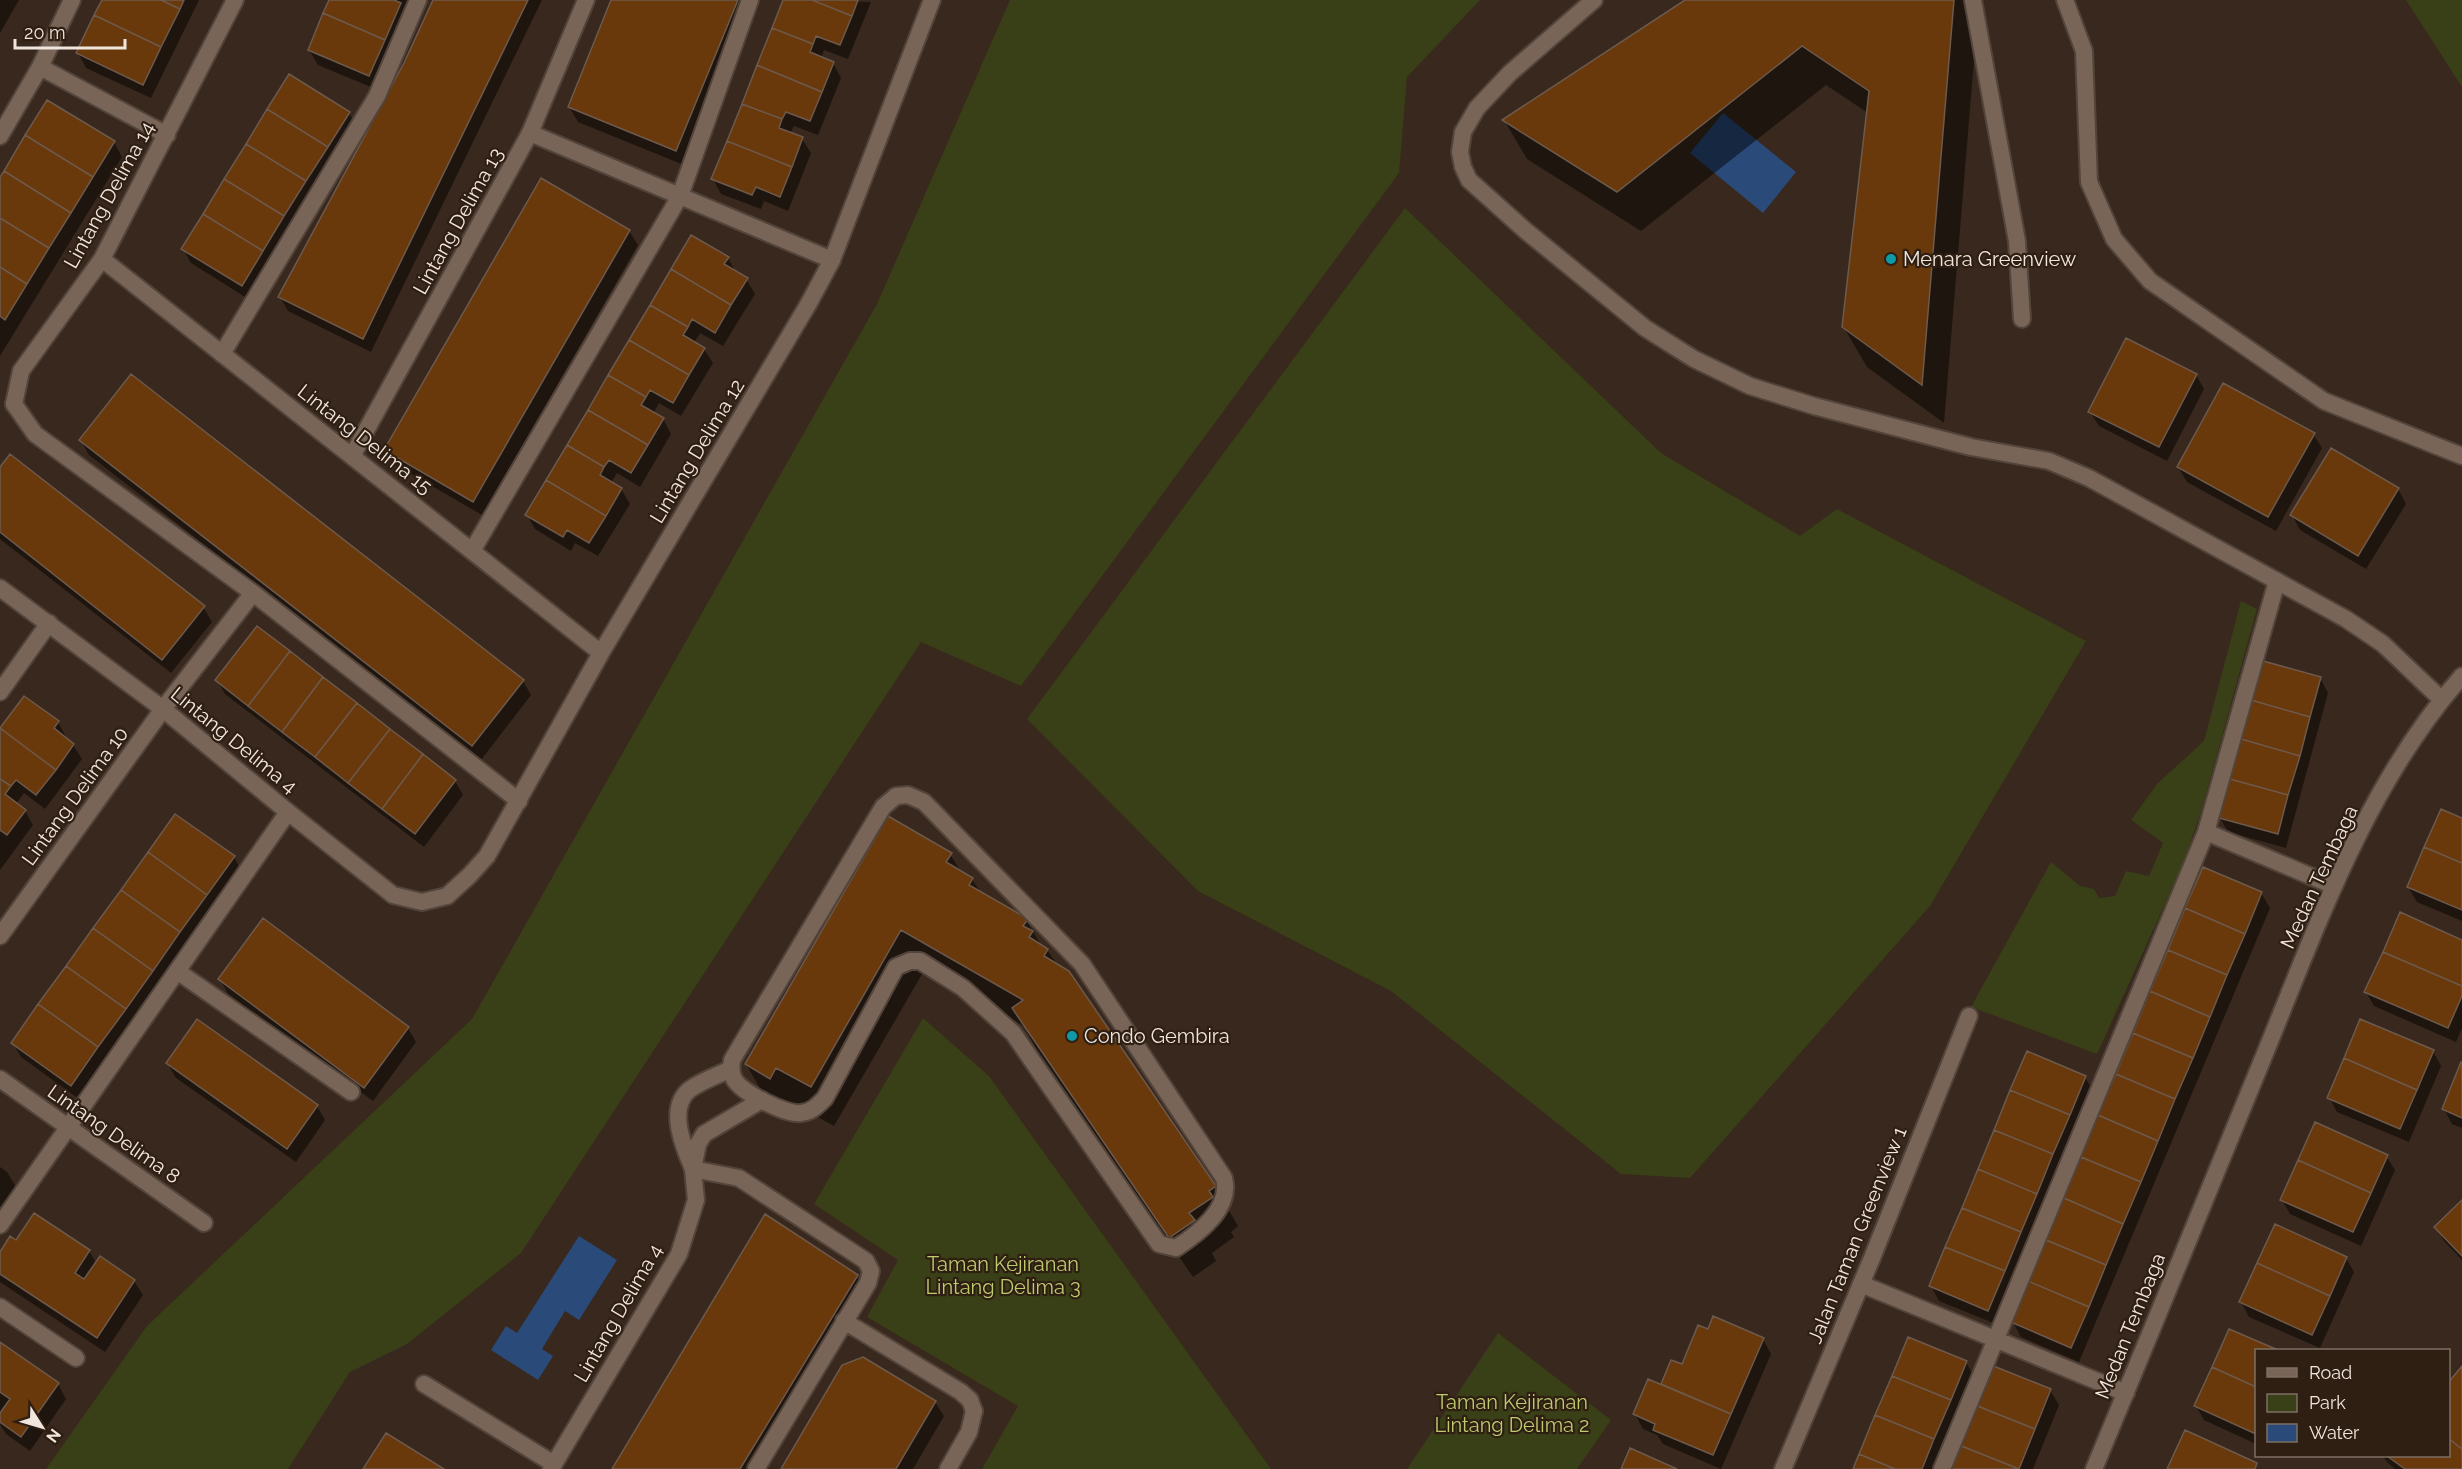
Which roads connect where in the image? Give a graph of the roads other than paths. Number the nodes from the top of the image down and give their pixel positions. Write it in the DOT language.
graph roads {
  1 [pos="72,0"];
  2 [pos="235,0"];
  3 [pos="418,0"];
  4 [pos="585,0"];
  5 [pos="750,0"];
  6 [pos="932,0"];
  7 [pos="1594,0"];
  8 [pos="1972,0"];
  9 [pos="2065,0"];
  10 [pos="40,67"];
  11 [pos="530,133"];
  12 [pos="167,135"];
  13 [pos="0,136"];
  14 [pos="680,196"];
  15 [pos="102,259"];
  16 [pos="832,260"];
  17 [pos="2022,319"];
  18 [pos="222,354"];
  19 [pos="352,456"];
  20 [pos="2462,456"];
  21 [pos="472,551"];
  22 [pos="2277,581"];
  23 [pos="0,588"];
  24 [pos="253,593"];
  25 [pos="49,623"];
  26 [pos="601,653"];
  27 [pos="2462,675"];
  28 [pos="0,692"];
  29 [pos="2441,699"];
  30 [pos="163,709"];
  31 [pos="519,801"];
  32 [pos="288,812"];
  33 [pos="2206,831"];
  34 [pos="2334,886"];
  35 [pos="447,896"];
  36 [pos="0,936"];
  37 [pos="177,971"];
  38 [pos="1970,1016"];
  39 [pos="731,1069"];
  40 [pos="0,1079"];
  41 [pos="351,1092"];
  42 [pos="762,1100"];
  43 [pos="68,1127"];
  44 [pos="693,1169"];
  45 [pos="204,1223"];
  46 [pos="0,1226"];
  47 [pos="1861,1284"];
  48 [pos="0,1307"];
  49 [pos="844,1322"];
  50 [pos="1996,1339"];
  51 [pos="76,1358"];
  52 [pos="424,1384"];
  53 [pos="2126,1393"];
  54 [pos="552,1466"];
  55 [pos="756,1469"];
  56 [pos="948,1469"];
  57 [pos="1782,1469"];
  58 [pos="1942,1469"];
  59 [pos="2094,1469"];
  1 -- 10 [label="street"];
  2 -- 12 [label="street, Lintang Delima 14"];
  3 -- 18 [label="street"];
  4 -- 11 [label="street, Lintang Delima 13"];
  5 -- 14 [label="street"];
  6 -- 16 [label="street, Lintang Delima 12"];
  7 -- 22 [label="street"];
  8 -- 17 [label="street"];
  9 -- 20 [label="street"];
  10 -- 12 [label="street"];
  10 -- 13 [label="street"];
  11 -- 14 [label="street"];
  11 -- 19 [label="street, Lintang Delima 13"];
  12 -- 15 [label="street, Lintang Delima 14"];
  14 -- 16 [label="street"];
  14 -- 21 [label="street"];
  15 -- 18 [label="street, Lintang Delima 15"];
  15 -- 24 [label="street, Lintang Delima 14"];
  16 -- 26 [label="street, Lintang Delima 12"];
  18 -- 19 [label="street, Lintang Delima 15"];
  19 -- 21 [label="street, Lintang Delima 15"];
  21 -- 26 [label="street, Lintang Delima 15"];
  22 -- 29 [label="street"];
  22 -- 33 [label="street"];
  23 -- 25 [label="street, Lintang Delima 4"];
  24 -- 30 [label="street, Lintang Delima 10"];
  24 -- 31 [label="street"];
  25 -- 28 [label="street"];
  25 -- 30 [label="street, Lintang Delima 4"];
  26 -- 31 [label="street, Lintang Delima 12"];
  27 -- 29 [label="street, Medan Tembaga"];
  29 -- 34 [label="street, Medan Tembaga"];
  30 -- 32 [label="street, Lintang Delima 4"];
  30 -- 36 [label="street, Lintang Delima 10"];
  31 -- 35 [label="street, Lintang Delima 12"];
  32 -- 35 [label="street, Lintang Delima 4"];
  32 -- 37 [label="street"];
  33 -- 34 [label="street"];
  33 -- 50 [label="street"];
  34 -- 53 [label="street, Medan Tembaga"];
  37 -- 41 [label="street"];
  37 -- 43 [label="street"];
  38 -- 47 [label="street, Jalan Taman Greenview 1"];
  39 -- 42 [label="street"];
  39 -- 42 [label="street"];
  39 -- 44 [label="street"];
  40 -- 43 [label="street, Lintang Delima 8"];
  42 -- 44 [label="street"];
  43 -- 45 [label="street, Lintang Delima 8"];
  43 -- 46 [label="street"];
  44 -- 49 [label="street"];
  44 -- 54 [label="street, Lintang Delima 4"];
  47 -- 50 [label="street"];
  47 -- 57 [label="street, Jalan Taman Greenview 1"];
  48 -- 51 [label="street"];
  49 -- 55 [label="street"];
  49 -- 56 [label="street"];
  50 -- 53 [label="street"];
  50 -- 58 [label="street"];
  52 -- 54 [label="street"];
  53 -- 59 [label="street, Medan Tembaga"];
}
